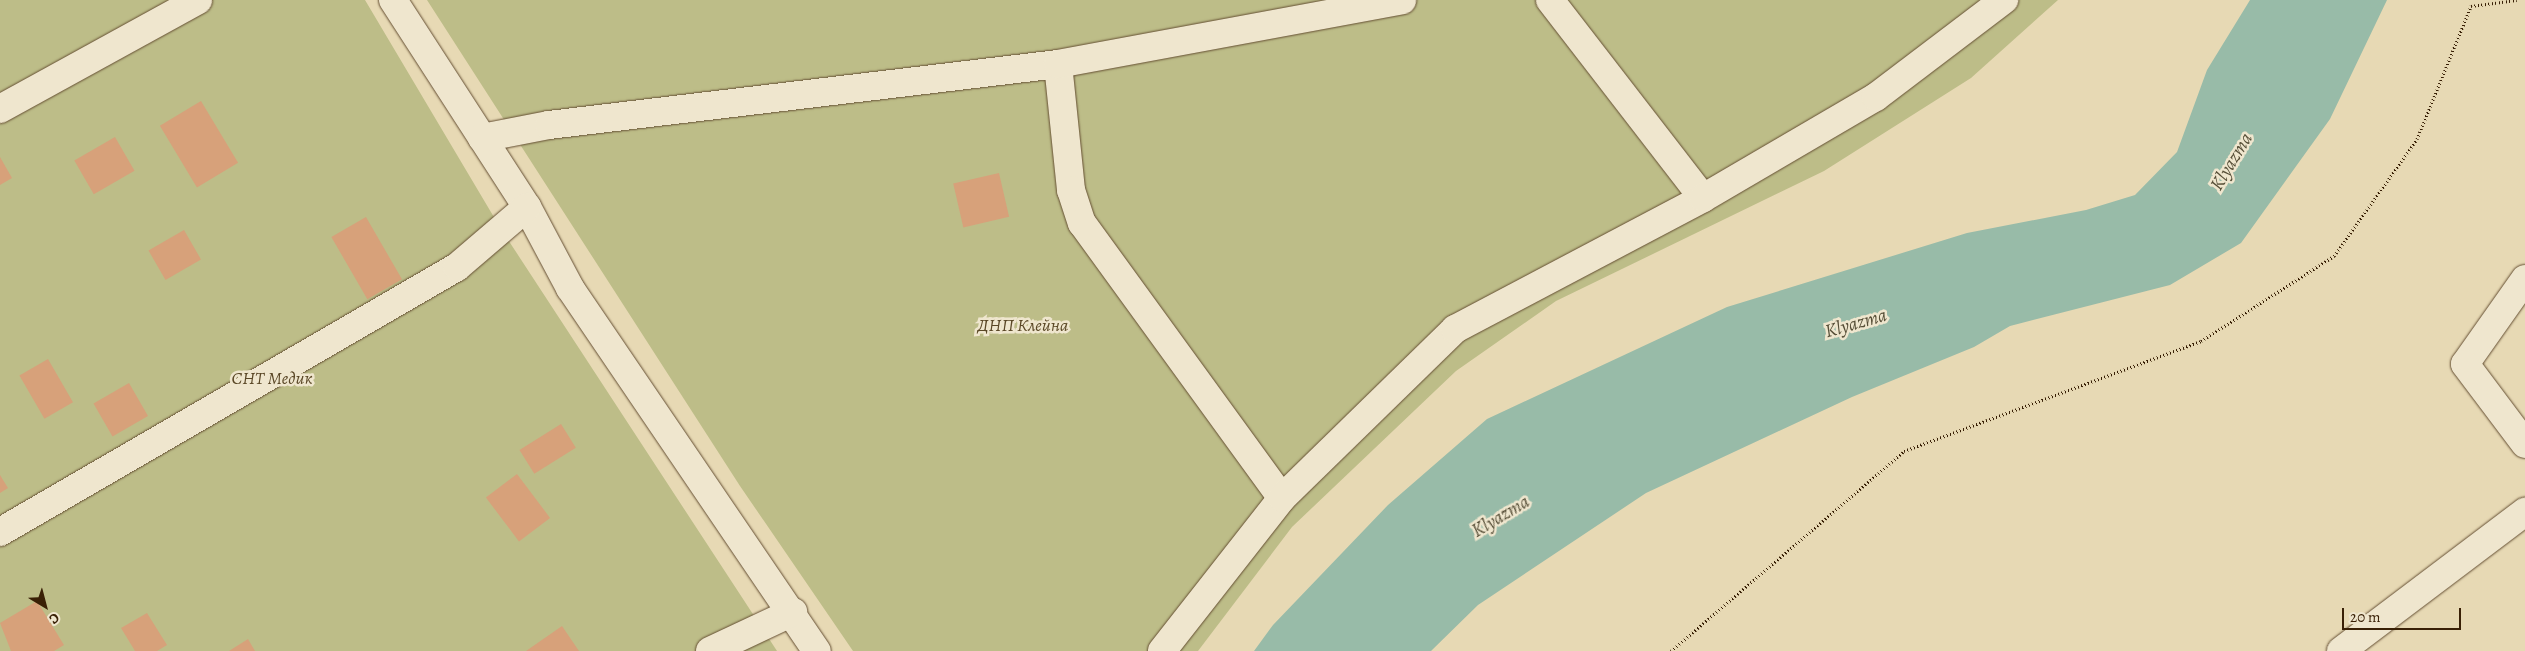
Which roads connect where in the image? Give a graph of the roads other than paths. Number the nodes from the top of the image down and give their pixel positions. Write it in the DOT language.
graph roads {
  1 [pos="198,0"];
  2 [pos="392,0"];
  3 [pos="1402,0"];
  4 [pos="1550,0"];
  5 [pos="2004,0"];
  6 [pos="1058,64"];
  7 [pos="0,109"];
  8 [pos="482,138"];
  9 [pos="1703,198"];
  10 [pos="527,207"];
  11 [pos="2525,279"];
  12 [pos="2525,444"];
  13 [pos="1282,498"];
  14 [pos="2525,512"];
  15 [pos="0,532"];
  16 [pos="793,612"];
  17 [pos="710,651"];
  18 [pos="817,651"];
  19 [pos="1162,651"];
  20 [pos="2341,651"];
  1 -- 7 [label="street"];
  2 -- 8 [label="street"];
  3 -- 6 [label="street"];
  4 -- 9 [label="street"];
  5 -- 9 [label="street"];
  6 -- 8 [label="street"];
  6 -- 13 [label="street"];
  8 -- 10 [label="street"];
  9 -- 13 [label="street"];
  10 -- 15 [label="street"];
  10 -- 16 [label="street"];
  11 -- 12 [label="street"];
  13 -- 19 [label="street"];
  14 -- 20 [label="street"];
  16 -- 17 [label="street"];
  16 -- 18 [label="street"];
}
